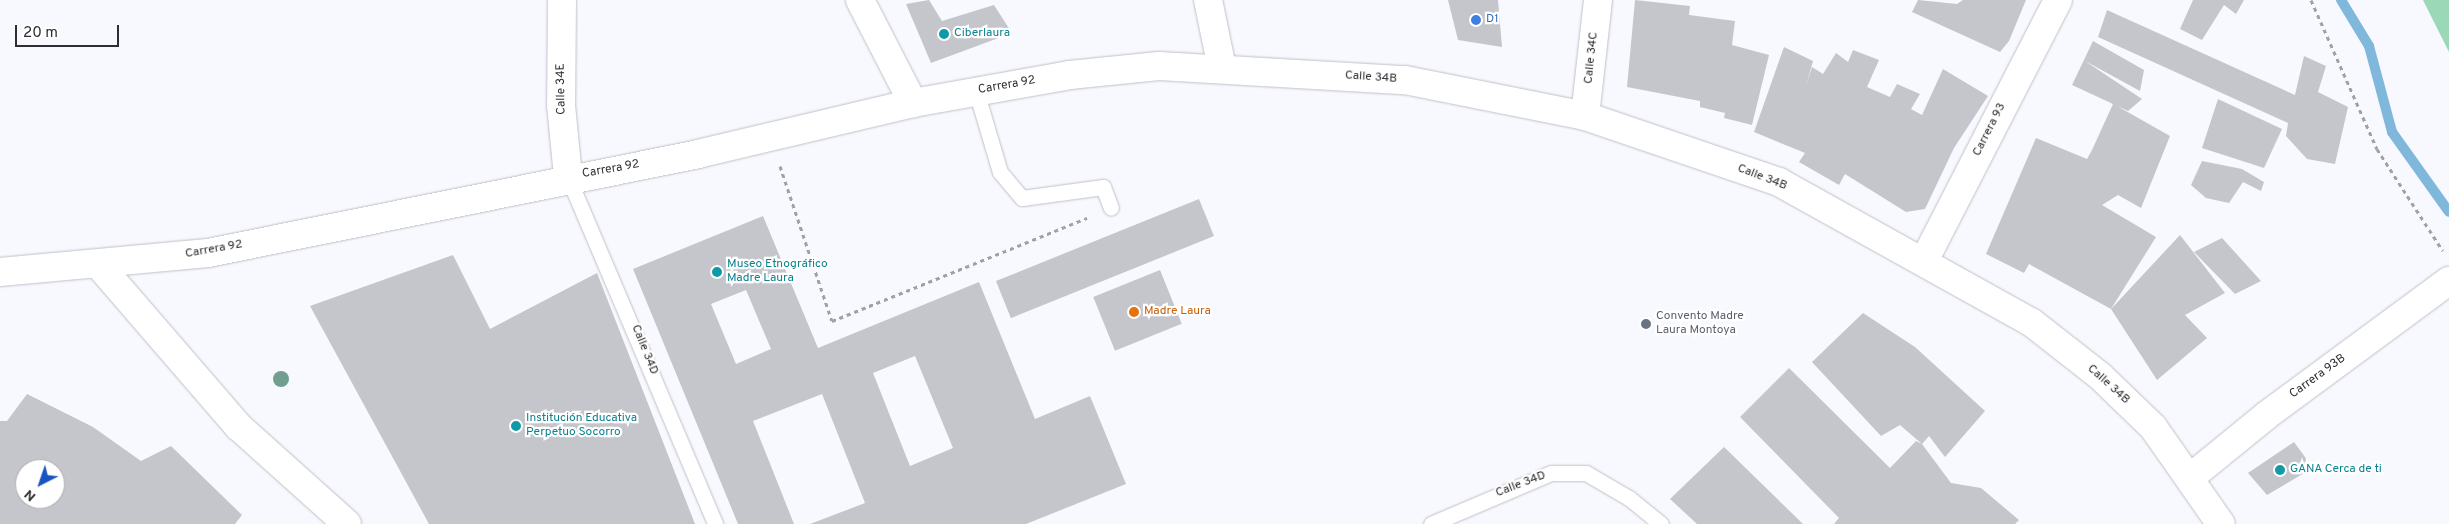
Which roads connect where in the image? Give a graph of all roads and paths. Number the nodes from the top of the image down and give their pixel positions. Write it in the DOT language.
graph roads {
  1 [pos="562,0"];
  2 [pos="860,0"];
  3 [pos="1208,0"];
  4 [pos="1598,0"];
  5 [pos="2058,0"];
  6 [pos="2311,0"];
  7 [pos="1222,68"];
  8 [pos="976,91"];
  9 [pos="913,103"];
  10 [pos="1585,116"];
  11 [pos="772,138"];
  12 [pos="568,177"];
  13 [pos="1111,208"];
  14 [pos="2449,260"];
  15 [pos="1924,262"];
  16 [pos="99,265"];
  17 [pos="0,272"];
  18 [pos="2449,281"];
  19 [pos="2191,477"];
  20 [pos="347,524"];
  21 [pos="715,524"];
  22 [pos="1431,524"];
  23 [pos="1661,524"];
  24 [pos="2221,524"];
  1 -- 12 [label="street, Calle 34E"];
  2 -- 9 [label="street"];
  3 -- 7 [label="street"];
  4 -- 10 [label="street, Calle 34C"];
  5 -- 15 [label="street, Carrera 93"];
  6 -- 14 [label="path"];
  7 -- 8 [label="street, Carrera 92"];
  7 -- 10 [label="street, Calle 34B"];
  8 -- 9 [label="street, Carrera 92"];
  8 -- 13 [label="lane"];
  9 -- 11 [label="street, Carrera 92"];
  10 -- 15 [label="street, Calle 34B"];
  11 -- 12 [label="street, Carrera 92"];
  11 -- 13 [label="path"];
  12 -- 16 [label="street, Carrera 92"];
  12 -- 21 [label="lane, Calle 34D"];
  15 -- 19 [label="street, Calle 34B"];
  16 -- 17 [label="street, Carrera 92"];
  16 -- 20 [label="street"];
  18 -- 19 [label="street, Carrera 93B"];
  19 -- 24 [label="street, Calle 34B"];
  22 -- 23 [label="lane, Calle 34D"];
}
